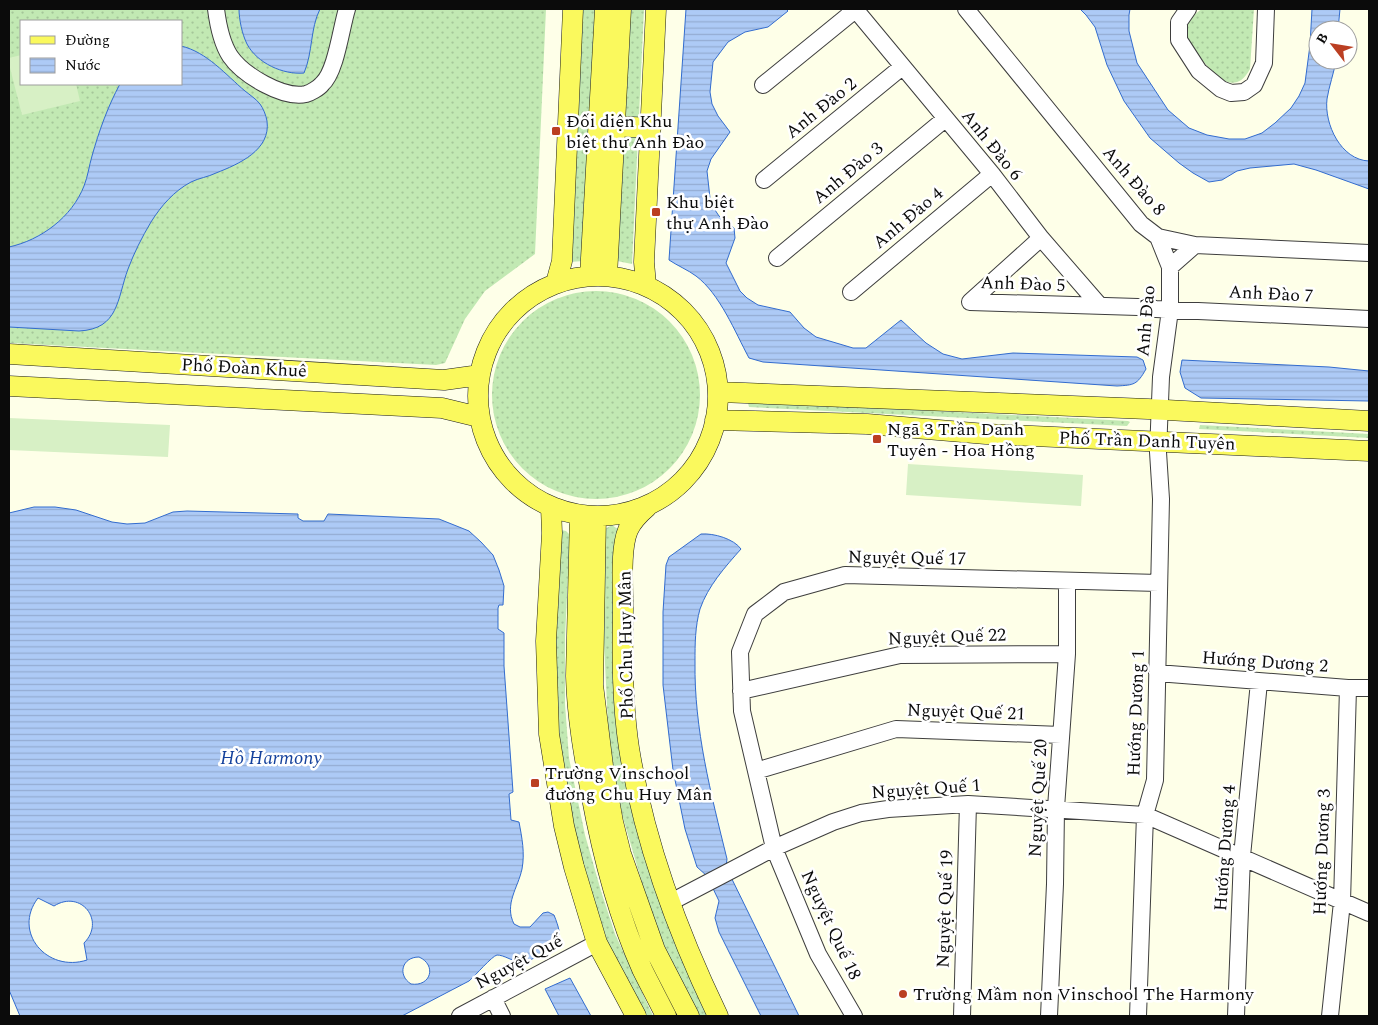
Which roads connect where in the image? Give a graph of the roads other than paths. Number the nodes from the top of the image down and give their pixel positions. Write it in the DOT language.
graph roads {
  1 [pos="216,9"];
  2 [pos="346,9"];
  3 [pos="573,9"];
  4 [pos="605,9"];
  5 [pos="621,9"];
  6 [pos="656,9"];
  7 [pos="850,9"];
  8 [pos="855,9"];
  9 [pos="966,9"];
  10 [pos="1188,9"];
  11 [pos="1266,9"];
  12 [pos="610,47"];
  13 [pos="572,48"];
  14 [pos="902,67"];
  15 [pos="763,85"];
  16 [pos="945,119"];
  17 [pos="614,126"];
  18 [pos="651,128"];
  19 [pos="992,174"];
  20 [pos="764,180"];
  21 [pos="1158,237"];
  22 [pos="1041,238"];
  23 [pos="1195,245"];
  24 [pos="1369,253"];
  25 [pos="777,258"];
  26 [pos="1170,267"];
  27 [pos="598,276"];
  28 [pos="556,283"];
  29 [pos="646,284"];
  30 [pos="851,292"];
  31 [pos="1100,306"];
  32 [pos="1170,310"];
  33 [pos="1369,318"];
  34 [pos="9,354"];
  35 [pos="480,375"];
  36 [pos="9,386"];
  37 [pos="719,392"];
  38 [pos="1160,410"];
  39 [pos="479,417"];
  40 [pos="715,420"];
  41 [pos="1369,421"];
  42 [pos="1159,442"];
  43 [pos="1369,450"];
  44 [pos="648,506"];
  45 [pos="551,507"];
  46 [pos="588,516"];
  47 [pos="1067,582"];
  48 [pos="1159,583"];
  49 [pos="1067,654"];
  50 [pos="1157,673"];
  51 [pos="1259,682"];
  52 [pos="1348,688"];
  53 [pos="1369,688"];
  54 [pos="741,690"];
  55 [pos="1061,735"];
  56 [pos="756,771"];
  57 [pos="968,804"];
  58 [pos="1056,808"];
  59 [pos="1145,815"];
  60 [pos="774,848"];
  61 [pos="1242,856"];
  62 [pos="1342,902"];
  63 [pos="669,903"];
  64 [pos="1369,913"];
  65 [pos="597,943"];
  66 [pos="493,998"];
  67 [pos="460,1016"];
  68 [pos="502,1016"];
  69 [pos="636,1016"];
  70 [pos="666,1016"];
  71 [pos="689,1016"];
  72 [pos="718,1016"];
  73 [pos="854,1016"];
  74 [pos="962,1016"];
  75 [pos="1049,1016"];
  76 [pos="1138,1016"];
  77 [pos="1236,1016"];
  78 [pos="1330,1016"];
  1 -- 2 [label="street"];
  3 -- 13 [label="main road"];
  4 -- 12 [label="main road"];
  5 -- 12 [label="main road"];
  6 -- 18 [label="main road"];
  7 -- 15 [label="street"];
  8 -- 14 [label="street, Anh Đào 6"];
  9 -- 21 [label="street, Anh Đào 8"];
  10 -- 11 [label="street"];
  12 -- 13 [label="main road"];
  12 -- 17 [label="main road"];
  12 -- 27 [label="main road"];
  13 -- 28 [label="main road"];
  14 -- 16 [label="street, Anh Đào 6"];
  14 -- 20 [label="street, Anh Đào 2"];
  16 -- 19 [label="street, Anh Đào 6"];
  16 -- 25 [label="street, Anh Đào 3"];
  17 -- 18 [label="main road"];
  17 -- 27 [label="main road"];
  18 -- 29 [label="main road"];
  19 -- 22 [label="street, Anh Đào 6"];
  19 -- 30 [label="street, Anh Đào 4"];
  21 -- 23 [label="street, Anh Đào 8"];
  21 -- 26 [label="street, Anh Đào"];
  22 -- 31 [label="street, Anh Đào 6"];
  22 -- 31 [label="street, Anh Đào 5"];
  23 -- 24 [label="street, Anh Đào 8"];
  23 -- 26 [label="street"];
  26 -- 32 [label="street, Anh Đào"];
  27 -- 28 [label="main road"];
  27 -- 29 [label="main road"];
  28 -- 35 [label="main road"];
  29 -- 37 [label="main road"];
  31 -- 32 [label="street, Anh Đào 5"];
  32 -- 33 [label="street, Anh Đào 7"];
  32 -- 38 [label="street, Anh Đào"];
  34 -- 35 [label="main road, Phố Đoàn Khuê"];
  35 -- 39 [label="main road"];
  36 -- 39 [label="main road, Phố Đoàn Khuê"];
  37 -- 38 [label="main road, Phố Trần Danh Tuyên"];
  37 -- 40 [label="main road"];
  38 -- 41 [label="main road, Phố Trần Danh Tuyên"];
  38 -- 42 [label="street, Hướng Dương 1"];
  39 -- 45 [label="main road"];
  40 -- 42 [label="main road, Phố Trần Danh Tuyên"];
  40 -- 44 [label="main road"];
  42 -- 43 [label="main road, Phố Trần Danh Tuyên"];
  42 -- 48 [label="street, Hướng Dương 1"];
  44 -- 46 [label="main road"];
  44 -- 63 [label="main road, Phố Chu Huy Mân"];
  45 -- 46 [label="main road"];
  45 -- 65 [label="main road"];
  46 -- 70 [label="main road"];
  46 -- 71 [label="main road, Phố Chu Huy Mân"];
  47 -- 48 [label="street, Nguyệt Quế 17"];
  47 -- 49 [label="street, Nguyệt Quế 20"];
  47 -- 54 [label="street, Nguyệt Quế 17"];
  48 -- 50 [label="street, Hướng Dương 1"];
  49 -- 54 [label="street, Nguyệt Quế 22"];
  49 -- 55 [label="street, Nguyệt Quế 20"];
  50 -- 51 [label="street, Hướng Dương 2"];
  50 -- 59 [label="street, Hướng Dương 1"];
  51 -- 52 [label="street, Hướng Dương 2"];
  51 -- 61 [label="street, Hướng Dương 4"];
  52 -- 53 [label="street, Hướng Dương 2"];
  52 -- 62 [label="street, Hướng Dương 3"];
  54 -- 56 [label="street, Nguyệt Quế 17"];
  55 -- 56 [label="street, Nguyệt Quế 21"];
  55 -- 58 [label="street, Nguyệt Quế 20"];
  56 -- 60 [label="street, Nguyệt Quế 17"];
  57 -- 58 [label="street, Nguyệt Quế 1"];
  57 -- 60 [label="street, Nguyệt Quế 1"];
  57 -- 74 [label="street, Nguyệt Quế 19"];
  58 -- 59 [label="street, Nguyệt Quế 1"];
  58 -- 75 [label="street, Nguyệt Quế 20"];
  59 -- 61 [label="street, Nguyệt Quế 1"];
  59 -- 76 [label="street, Hướng Dương 1"];
  60 -- 63 [label="street, Nguyệt Quế 1"];
  60 -- 73 [label="street, Nguyệt Quế 18"];
  61 -- 62 [label="street, Nguyệt Quế 1"];
  61 -- 77 [label="street, Hướng Dương 4"];
  62 -- 64 [label="street, Nguyệt Quế 1"];
  62 -- 78 [label="street, Hướng Dương 3"];
  63 -- 72 [label="main road, Phố Chu Huy Mân"];
  65 -- 66 [label="street, Nguyệt Quế"];
  65 -- 69 [label="main road"];
  66 -- 67 [label="street, Nguyệt Quế"];
  66 -- 68 [label="street"];
}
